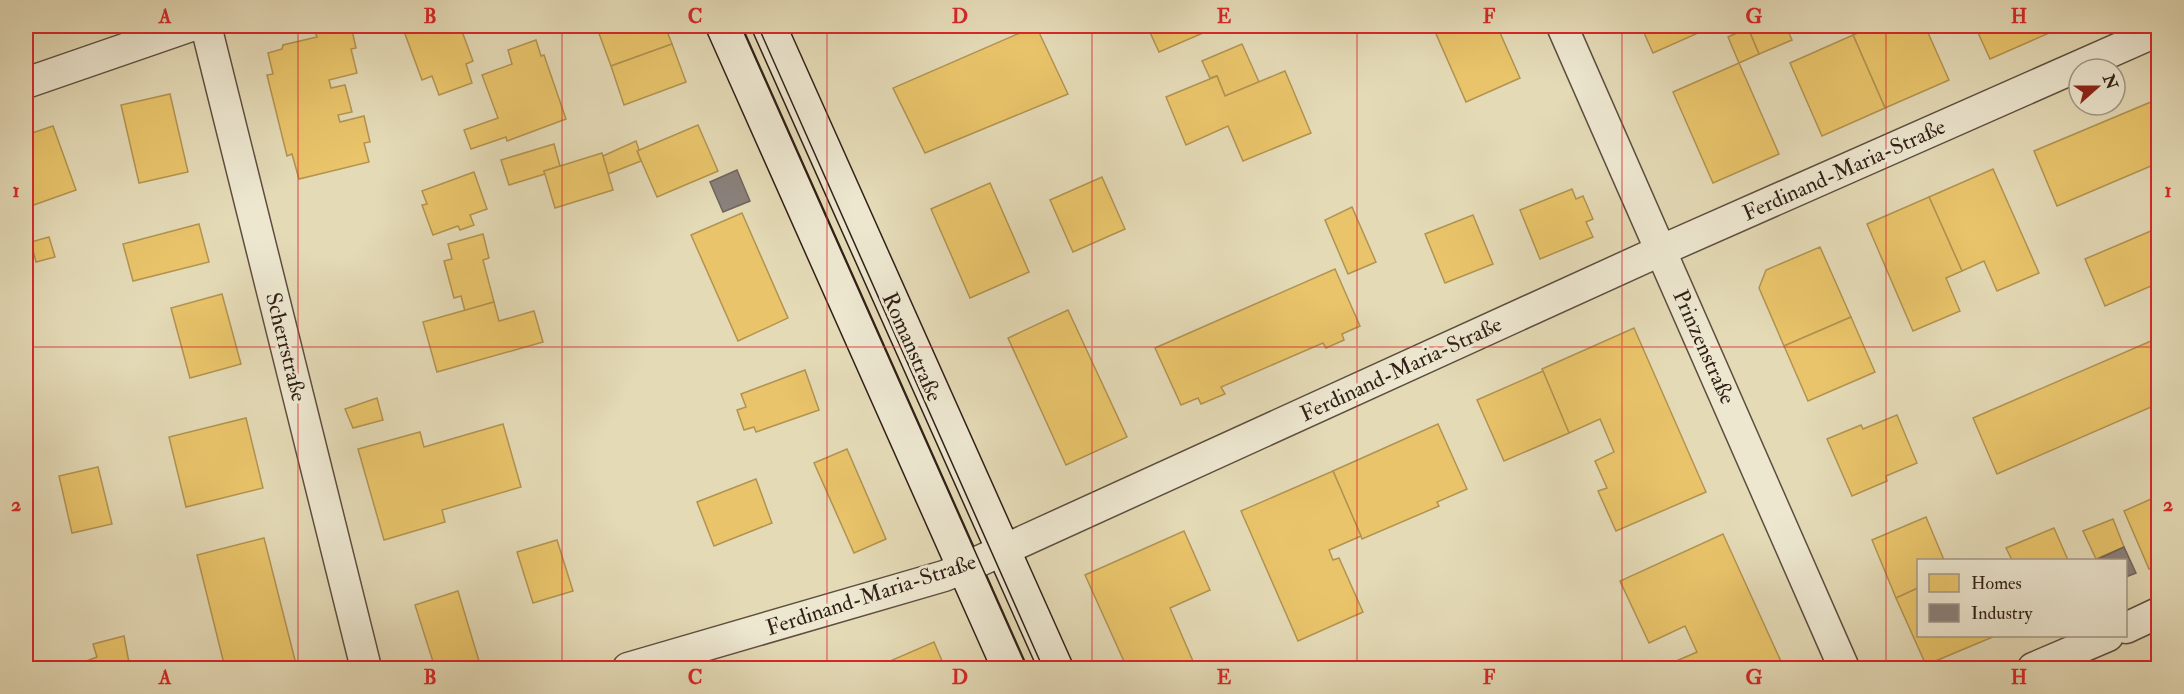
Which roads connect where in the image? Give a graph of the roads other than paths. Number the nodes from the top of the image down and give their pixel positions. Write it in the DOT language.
graph roads {
  1 [pos="191,26"];
  2 [pos="206,26"];
  3 [pos="723,26"];
  4 [pos="769,26"];
  5 [pos="1562,26"];
  6 [pos="2158,31"];
  7 [pos="26,83"];
  8 [pos="1662,250"];
  9 [pos="1003,551"];
  10 [pos="964,568"];
  11 [pos="2158,614"];
  12 [pos="2127,628"];
  13 [pos="2106,637"];
  14 [pos="366,669"];
  15 [pos="628,669"];
  16 [pos="1009,669"];
  17 [pos="1056,669"];
  18 [pos="1844,669"];
  19 [pos="2033,669"];
  1 -- 7 [label="street"];
  2 -- 14 [label="street, Scherrstraße"];
  3 -- 10 [label="main road, Romanstraße"];
  4 -- 9 [label="main road, Romanstraße"];
  5 -- 8 [label="street, Prinzenstraße"];
  6 -- 8 [label="street, Ferdinand-Maria-Straße"];
  8 -- 9 [label="street, Ferdinand-Maria-Straße"];
  8 -- 18 [label="street, Prinzenstraße"];
  9 -- 10 [label="street, Ferdinand-Maria-Straße"];
  9 -- 17 [label="main road, Romanstraße"];
  10 -- 15 [label="street, Ferdinand-Maria-Straße"];
  10 -- 16 [label="main road, Romanstraße"];
  11 -- 12 [label="street"];
  13 -- 19 [label="street"];
}
